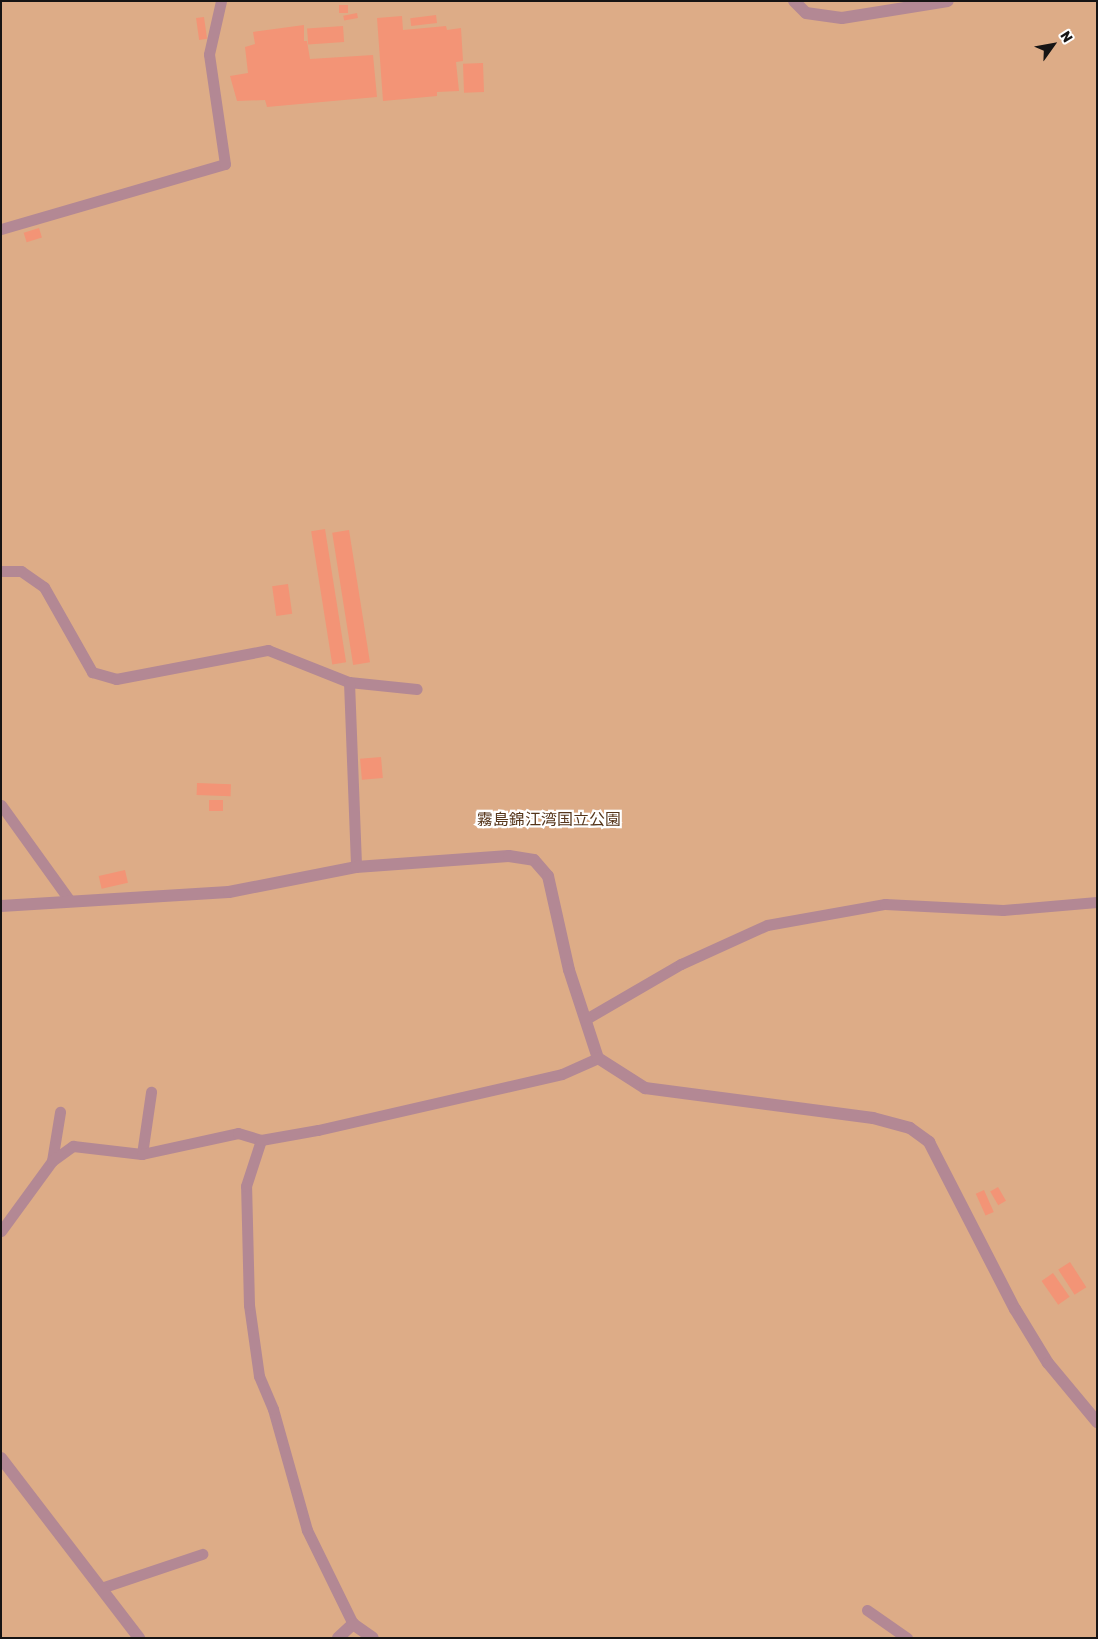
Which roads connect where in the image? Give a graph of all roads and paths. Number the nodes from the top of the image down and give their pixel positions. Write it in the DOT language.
graph roads {
  1 [pos="221,1"];
  2 [pos="794,1"];
  3 [pos="948,1"];
  4 [pos="1,229"];
  5 [pos="1,571"];
  6 [pos="349,682"];
  7 [pos="417,689"];
  8 [pos="1,805"];
  9 [pos="356,867"];
  10 [pos="70,901"];
  11 [pos="1097,902"];
  12 [pos="1,906"];
  13 [pos="586,1019"];
  14 [pos="598,1058"];
  15 [pos="151,1092"];
  16 [pos="60,1112"];
  17 [pos="261,1140"];
  18 [pos="142,1154"];
  19 [pos="52,1160"];
  20 [pos="1,1231"];
  21 [pos="1097,1422"];
  22 [pos="3,1464"];
  23 [pos="202,1554"];
  24 [pos="101,1588"];
  25 [pos="867,1610"];
  26 [pos="353,1624"];
  27 [pos="139,1638"];
  28 [pos="338,1638"];
  29 [pos="374,1638"];
  30 [pos="907,1638"];
  1 -- 4 [label="lane"];
  2 -- 3 [label="street"];
  5 -- 6 [label="lane"];
  6 -- 7 [label="lane"];
  6 -- 9 [label="lane"];
  8 -- 10 [label="lane"];
  9 -- 10 [label="street"];
  9 -- 13 [label="street"];
  10 -- 12 [label="street"];
  11 -- 13 [label="lane"];
  13 -- 14 [label="street"];
  14 -- 17 [label="lane"];
  14 -- 21 [label="street"];
  15 -- 18 [label="lane"];
  16 -- 19 [label="lane"];
  17 -- 18 [label="lane"];
  17 -- 26 [label="lane"];
  18 -- 19 [label="lane"];
  19 -- 20 [label="lane"];
  22 -- 24 [label="street"];
  23 -- 24 [label="lane"];
  24 -- 27 [label="street"];
  25 -- 30 [label="lane"];
  26 -- 28 [label="street"];
  26 -- 29 [label="street"];
}
